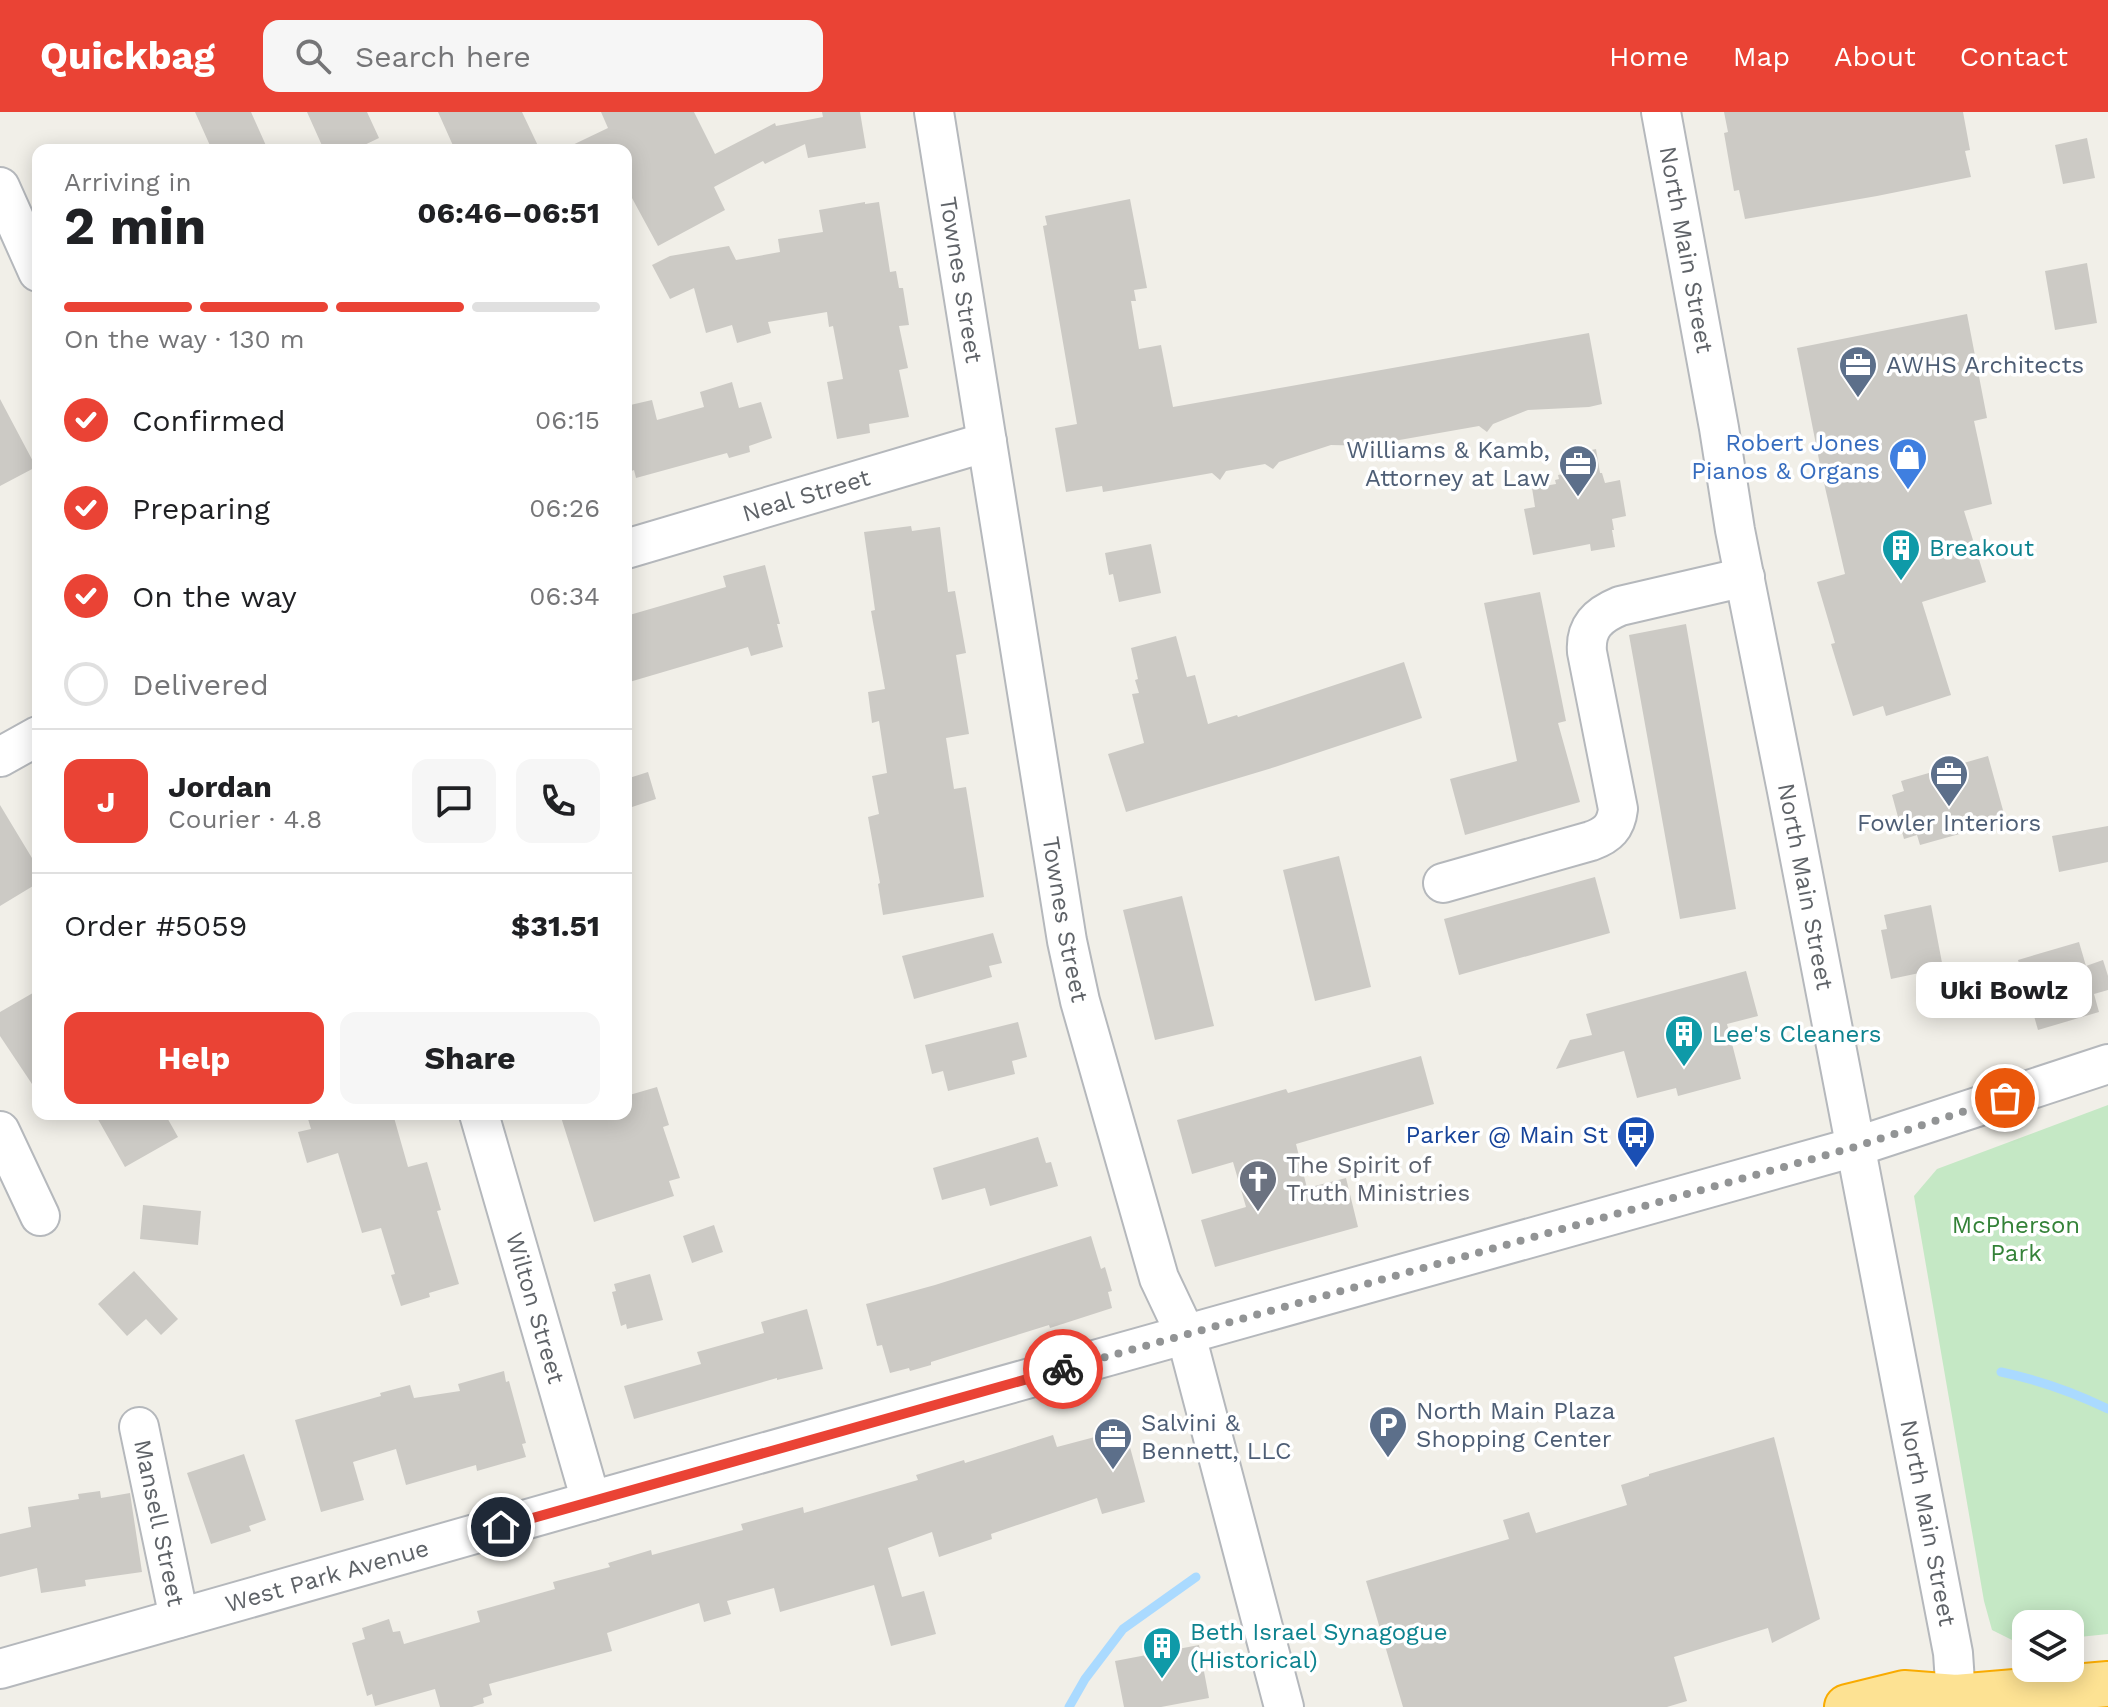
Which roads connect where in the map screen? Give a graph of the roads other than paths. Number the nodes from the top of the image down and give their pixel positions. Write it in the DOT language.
graph roads {
  1 [pos="934,112"];
  2 [pos="1661,112"];
  3 [pos="0,187"];
  4 [pos="32,259"];
  5 [pos="987,442"];
  6 [pos="632,547"];
  7 [pos="1745,577"];
  8 [pos="32,739"];
  9 [pos="0,757"];
  10 [pos="1443,883"];
  11 [pos="2108,1064"];
  12 [pos="481,1120"];
  13 [pos="0,1131"];
  14 [pos="1855,1147"];
  15 [pos="40,1216"];
  16 [pos="1186,1335"];
  17 [pos="139,1427"];
  18 [pos="591,1501"];
  19 [pos="179,1618"];
  20 [pos="0,1669"];
  21 [pos="2108,1684"];
  22 [pos="1953,1704"];
  23 [pos="1284,1707"];
  24 [pos="1847,1707"];
  1 -- 5 [label="street, Townes Street"];
  2 -- 7 [label="street, North Main Street"];
  3 -- 4 [label="street"];
  5 -- 6 [label="street, Neal Street"];
  5 -- 16 [label="street, Townes Street"];
  7 -- 10 [label="street"];
  7 -- 14 [label="street, North Main Street"];
  8 -- 9 [label="street"];
  11 -- 14 [label="street, West Park Avenue"];
  12 -- 18 [label="street, Wilton Street"];
  13 -- 15 [label="street"];
  14 -- 16 [label="street, West Park Avenue"];
  14 -- 22 [label="street, North Main Street"];
  16 -- 18 [label="street, West Park Avenue"];
  16 -- 23 [label="street, Townes Street"];
  17 -- 19 [label="street, Mansell Street"];
  18 -- 19 [label="street, West Park Avenue"];
  19 -- 20 [label="street, West Park Avenue"];
  21 -- 22 [label="highway"];
  22 -- 24 [label="highway"];
}
